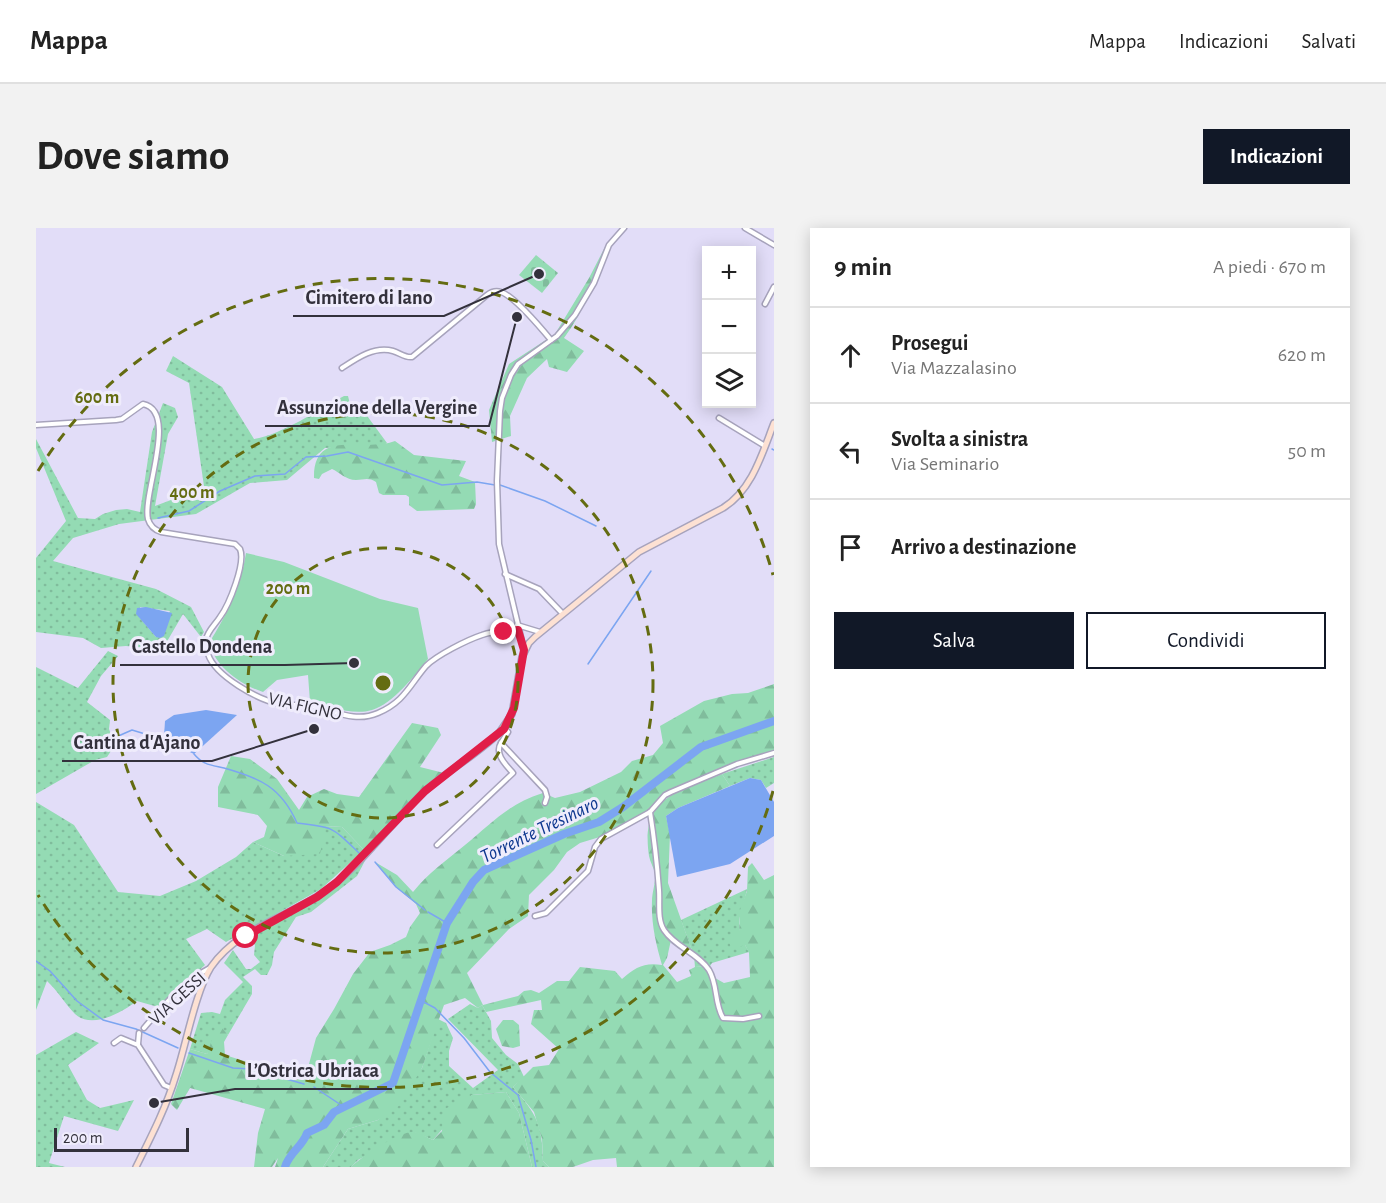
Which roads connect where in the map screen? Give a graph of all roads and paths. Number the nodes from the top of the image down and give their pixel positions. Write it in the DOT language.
graph roads {
  1 [pos="624,228"];
  2 [pos="745,228"];
  3 [pos="774,245"];
  4 [pos="774,287"];
  5 [pos="765,304"];
  6 [pos="551,340"];
  7 [pos="342,368"];
  8 [pos="719,418"];
  9 [pos="774,423"];
  10 [pos="36,425"];
  11 [pos="765,446"];
  12 [pos="505,574"];
  13 [pos="562,613"];
  14 [pos="517,628"];
  15 [pos="540,632"];
  16 [pos="524,650"];
  17 [pos="504,728"];
  18 [pos="501,743"];
  19 [pos="774,753"];
  20 [pos="545,803"];
  21 [pos="650,812"];
  22 [pos="437,845"];
  23 [pos="535,916"];
  24 [pos="211,968"];
  25 [pos="759,1016"];
  26 [pos="144,1028"];
  27 [pos="139,1033"];
  28 [pos="114,1043"];
  29 [pos="138,1044"];
  30 [pos="172,1089"];
  31 [pos="136,1167"];
  1 -- 6 [label="street"];
  2 -- 3 [label="street"];
  4 -- 5 [label="street"];
  6 -- 7 [label="street"];
  6 -- 12 [label="street"];
  8 -- 11 [label="street"];
  9 -- 11 [label="main road"];
  10 -- 14 [label="street, VIA FIGNO"];
  11 -- 13 [label="main road"];
  12 -- 13 [label="street"];
  12 -- 14 [label="street"];
  13 -- 15 [label="main road"];
  14 -- 15 [label="street"];
  14 -- 16 [label="street"];
  15 -- 16 [label="main road"];
  16 -- 17 [label="main road"];
  17 -- 18 [label="street"];
  17 -- 24 [label="main road"];
  18 -- 20 [label="street"];
  18 -- 22 [label="street"];
  19 -- 21 [label="street"];
  21 -- 23 [label="street"];
  21 -- 25 [label="street"];
  24 -- 26 [label="street, VIA GESSI"];
  24 -- 30 [label="main road"];
  27 -- 29 [label="street, VIA GESSI"];
  28 -- 29 [label="street, VIA GESSI"];
  29 -- 30 [label="street, VIA GESSI"];
  30 -- 31 [label="main road"];
}
